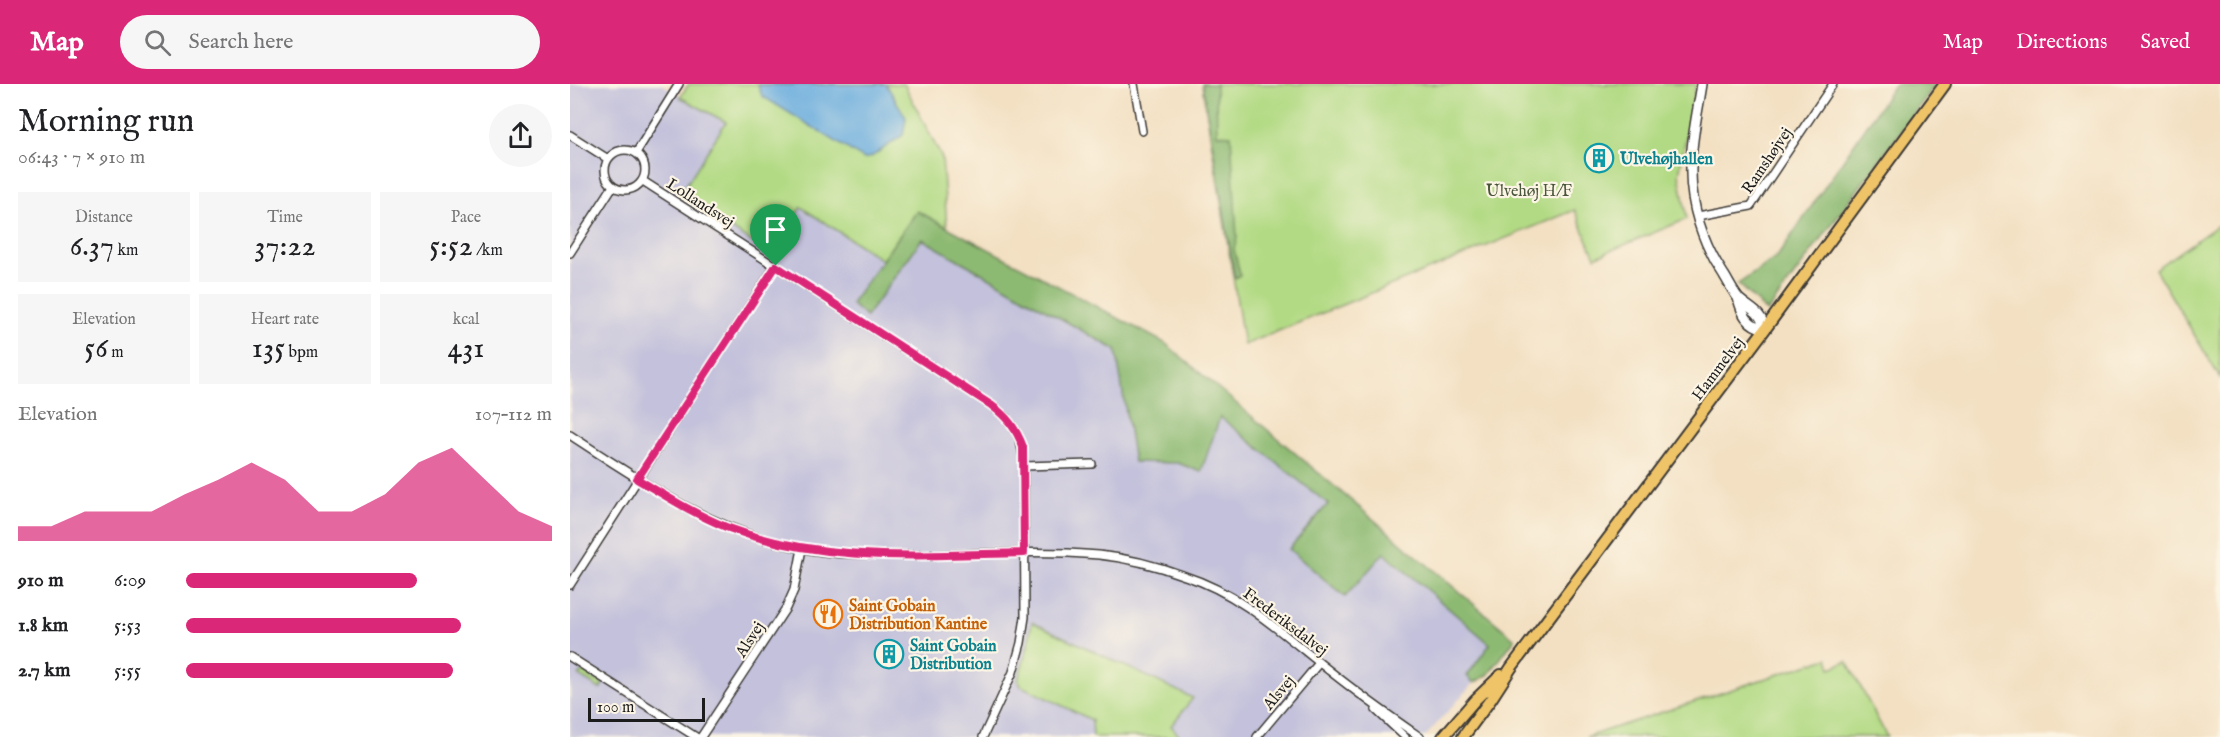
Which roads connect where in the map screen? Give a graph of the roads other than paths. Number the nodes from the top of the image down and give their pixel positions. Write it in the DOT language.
graph roads {
  1 [pos="679,84"];
  2 [pos="1134,84"];
  3 [pos="1702,84"];
  4 [pos="1833,84"];
  5 [pos="1945,84"];
  6 [pos="1142,131"];
  7 [pos="570,135"];
  8 [pos="636,153"];
  9 [pos="608,159"];
  10 [pos="643,181"];
  11 [pos="613,186"];
  12 [pos="1698,216"];
  13 [pos="570,253"];
  14 [pos="776,266"];
  15 [pos="1765,329"];
  16 [pos="570,435"];
  17 [pos="1092,464"];
  18 [pos="1024,466"];
  19 [pos="637,479"];
  20 [pos="802,549"];
  21 [pos="1024,553"];
  22 [pos="570,585"];
  23 [pos="570,657"];
  24 [pos="1319,663"];
  25 [pos="1511,668"];
  26 [pos="1491,684"];
  27 [pos="1364,698"];
  28 [pos="696,737"];
  29 [pos="701,737"];
  30 [pos="982,737"];
  31 [pos="1257,737"];
  32 [pos="1405,737"];
  33 [pos="1420,737"];
  34 [pos="1443,737"];
  35 [pos="1454,737"];
  36 [pos="1463,737"];
  1 -- 8 [label="street"];
  2 -- 6 [label="street"];
  3 -- 12 [label="street"];
  4 -- 12 [label="street, Ramshøjvej"];
  5 -- 15 [label="main road, Hammelvej"];
  7 -- 9 [label="street"];
  8 -- 9 [label="street"];
  8 -- 10 [label="street"];
  9 -- 11 [label="street"];
  10 -- 11 [label="street"];
  10 -- 14 [label="street, Lollandsvej"];
  11 -- 13 [label="street"];
  12 -- 15 [label="street"];
  14 -- 18 [label="street, Lollandsvej"];
  14 -- 19 [label="street"];
  15 -- 25 [label="main road, Hammelvej"];
  16 -- 19 [label="street, Frederiksdalvej"];
  17 -- 18 [label="street"];
  18 -- 21 [label="street, Lollandsvej"];
  19 -- 20 [label="street, Frederiksdalvej"];
  19 -- 22 [label="street"];
  20 -- 21 [label="street, Frederiksdalvej"];
  20 -- 29 [label="street, Alsvej"];
  21 -- 24 [label="street, Frederiksdalvej"];
  21 -- 30 [label="street, Lollandsvej"];
  23 -- 28 [label="street"];
  24 -- 27 [label="street, Frederiksdalvej"];
  24 -- 31 [label="street, Alsvej"];
  25 -- 26 [label="main road, Hammelvej"];
  25 -- 36 [label="main road, Hammelvej"];
  26 -- 34 [label="main road, Hammelvej"];
  26 -- 35 [label="main road"];
  27 -- 32 [label="street, Frederiksdalvej"];
  27 -- 33 [label="street, Frederiksdalvej"];
}
